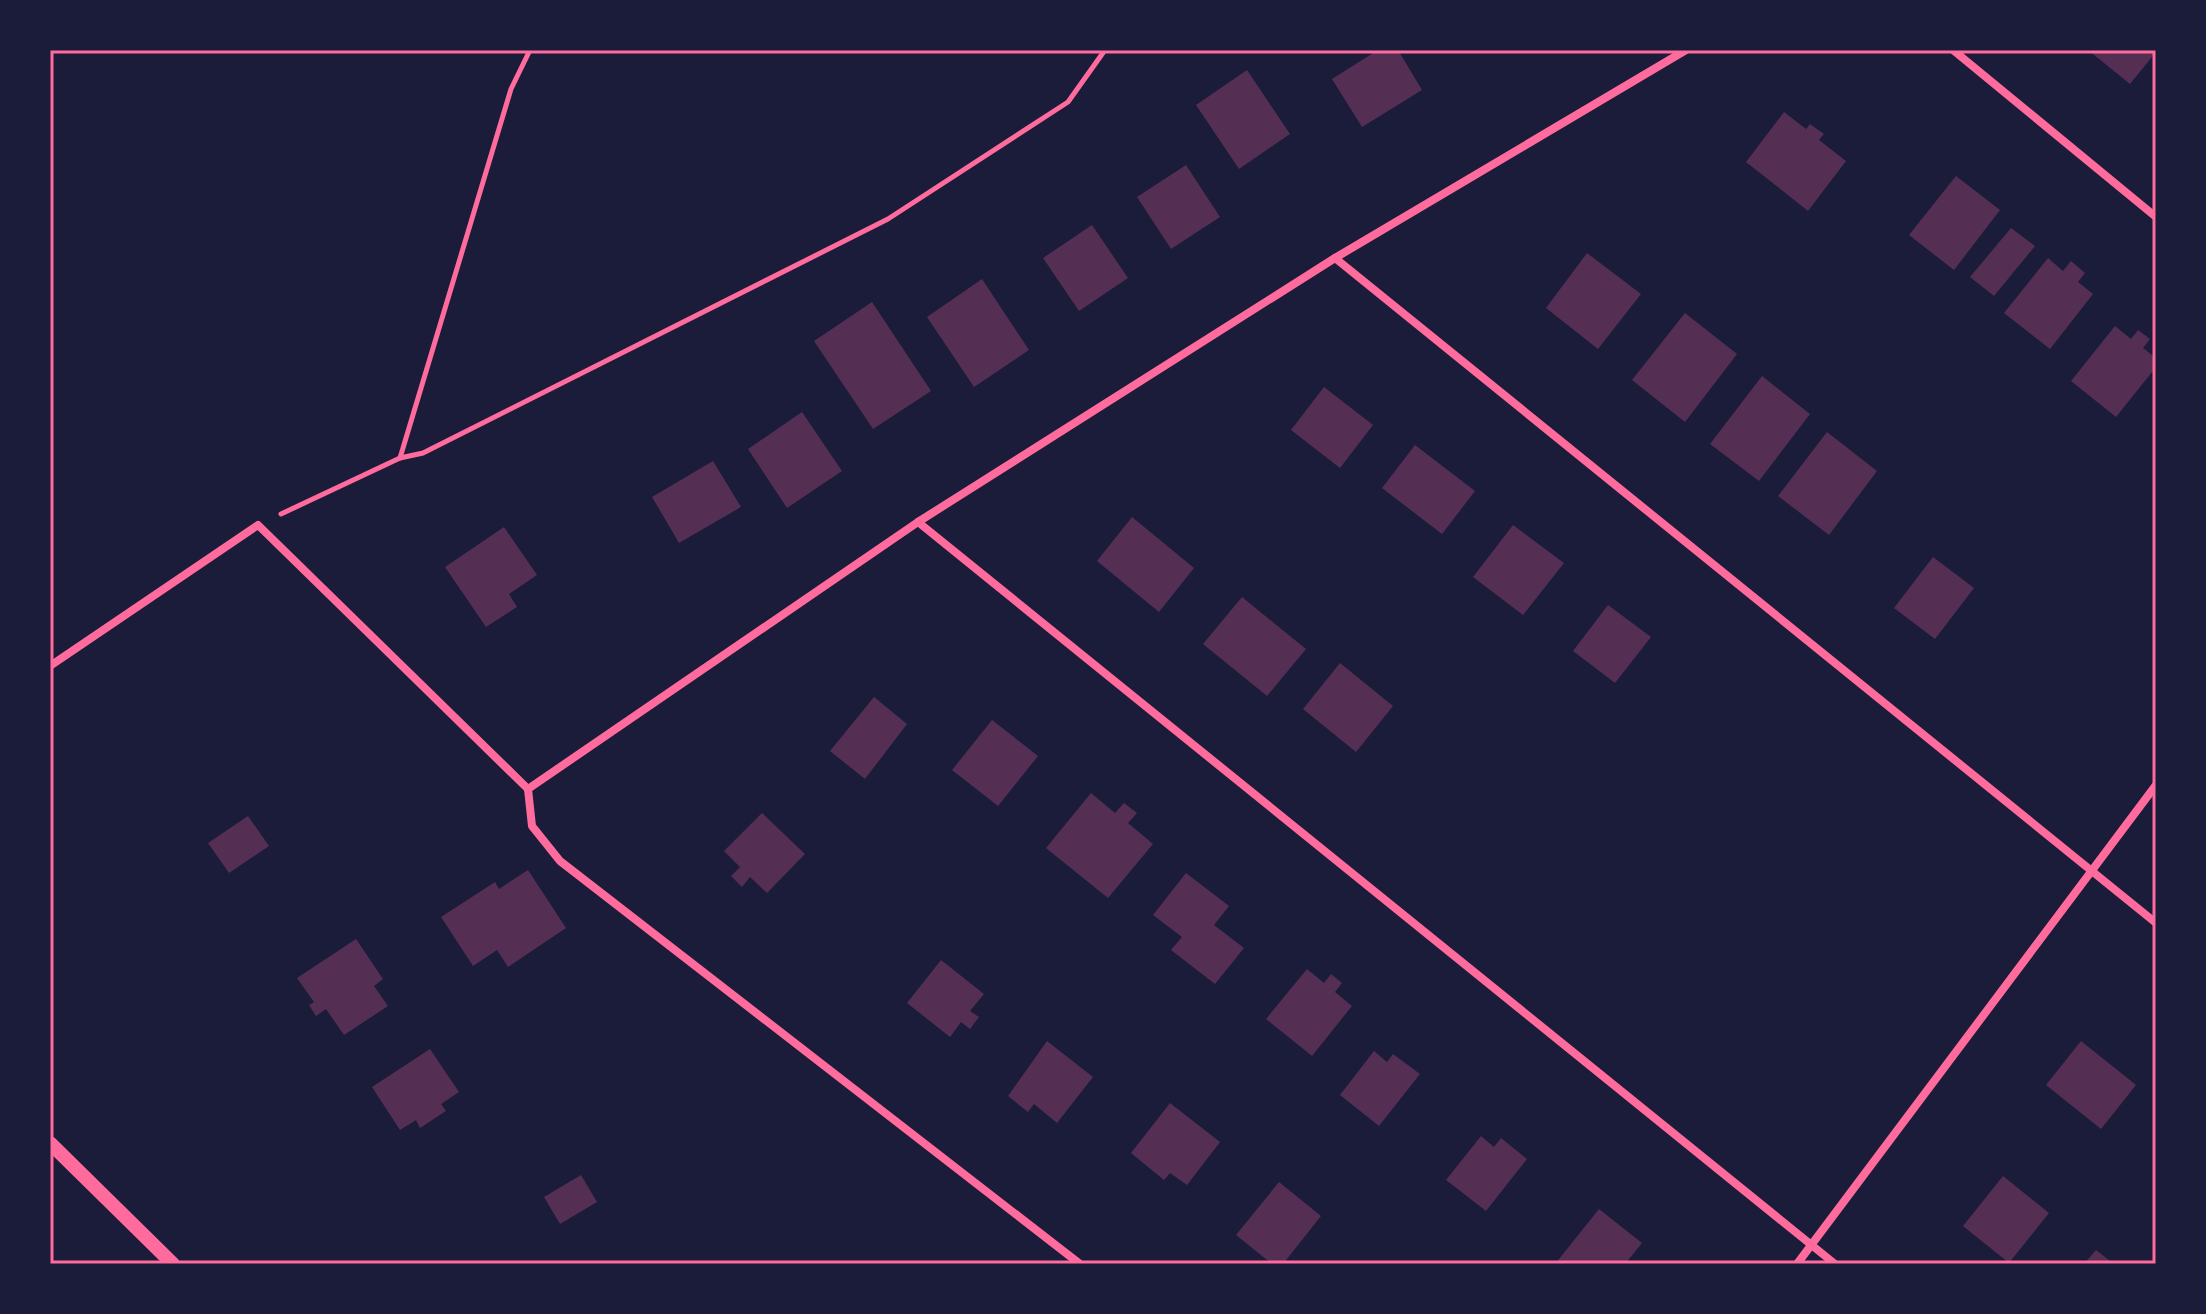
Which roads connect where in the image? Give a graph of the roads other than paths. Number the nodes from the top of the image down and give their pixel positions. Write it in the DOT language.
graph roads {
  1 [pos="1686,50"];
  2 [pos="1953,50"];
  3 [pos="2156,217"];
  4 [pos="1335,258"];
  5 [pos="918,522"];
  6 [pos="50,666"];
  7 [pos="2156,785"];
  8 [pos="528,789"];
  9 [pos="2091,873"];
  10 [pos="2156,923"];
  11 [pos="50,1143"];
  12 [pos="1812,1247"];
  13 [pos="173,1264"];
  14 [pos="1080,1264"];
  15 [pos="1797,1264"];
  16 [pos="1835,1264"];
  1 -- 4 [label="street"];
  2 -- 3 [label="street"];
  4 -- 5 [label="street"];
  4 -- 9 [label="street"];
  5 -- 8 [label="street"];
  5 -- 12 [label="street"];
  6 -- 8 [label="street"];
  7 -- 9 [label="street"];
  8 -- 14 [label="street"];
  9 -- 10 [label="street"];
  9 -- 12 [label="street"];
  11 -- 13 [label="street"];
  12 -- 15 [label="street"];
  12 -- 16 [label="street"];
}
